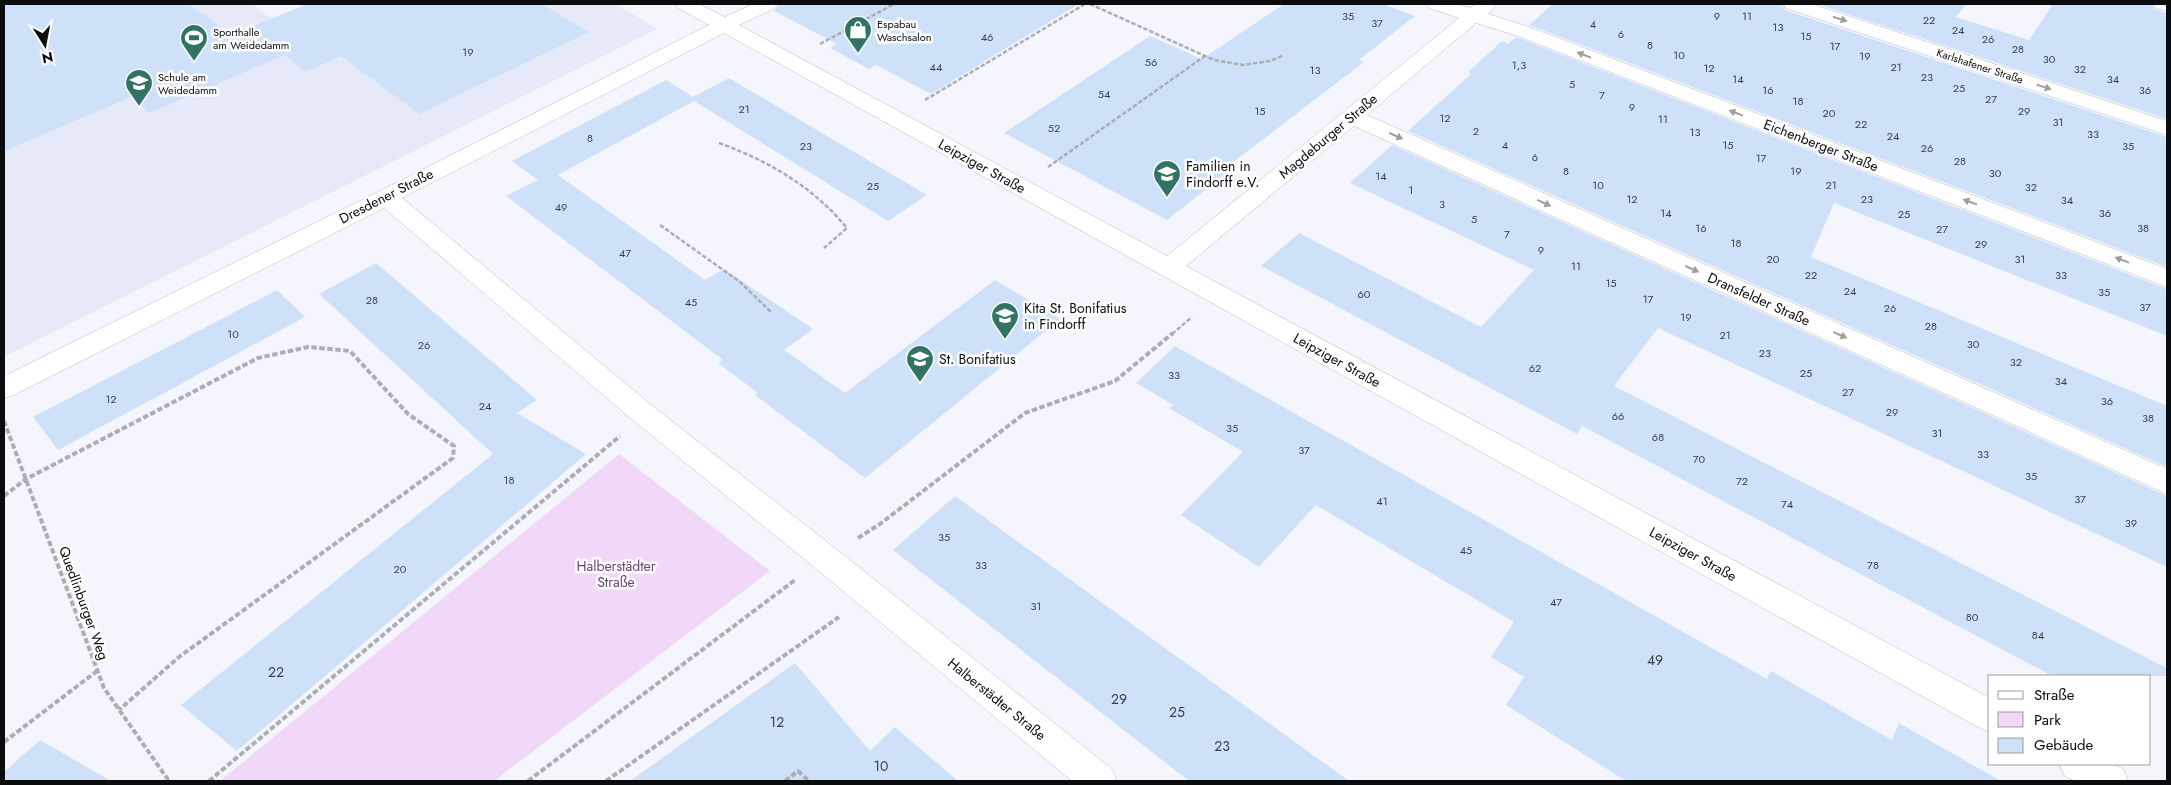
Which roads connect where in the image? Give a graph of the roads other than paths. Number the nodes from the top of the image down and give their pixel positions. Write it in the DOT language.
graph roads {
  1 [pos="685,4"];
  2 [pos="768,4"];
  3 [pos="1436,4"];
  4 [pos="1794,4"];
  5 [pos="2163,4"];
  6 [pos="2167,5"];
  7 [pos="1480,10"];
  8 [pos="724,26"];
  9 [pos="1351,116"];
  10 [pos="2167,128"];
  11 [pos="386,197"];
  12 [pos="1168,268"];
  13 [pos="2167,278"];
  14 [pos="4,388"];
  15 [pos="2167,482"];
  16 [pos="1988,715"];
  17 [pos="2080,765"];
  18 [pos="1099,781"];
  19 [pos="2110,781"];
  1 -- 8 [label="street, Leipziger Straße"];
  2 -- 8 [label="street, Dresdener Straße"];
  3 -- 7 [label="street, Eichenberger Straße"];
  4 -- 10 [label="street, Karlshafener Straße, one-way"];
  5 -- 6 [label="street"];
  7 -- 9 [label="street, Magdeburger Straße"];
  13 -- 7 [label="street, Eichenberger Straße, one-way"];
  8 -- 11 [label="street, Dresdener Straße"];
  8 -- 12 [label="street, Leipziger Straße"];
  9 -- 12 [label="street, Magdeburger Straße"];
  9 -- 15 [label="street, Dransfelder Straße, one-way"];
  11 -- 14 [label="street, Dresdener Straße"];
  11 -- 18 [label="street, Halberstädter Straße"];
  12 -- 16 [label="street, Leipziger Straße"];
  17 -- 19 [label="street"];
}
